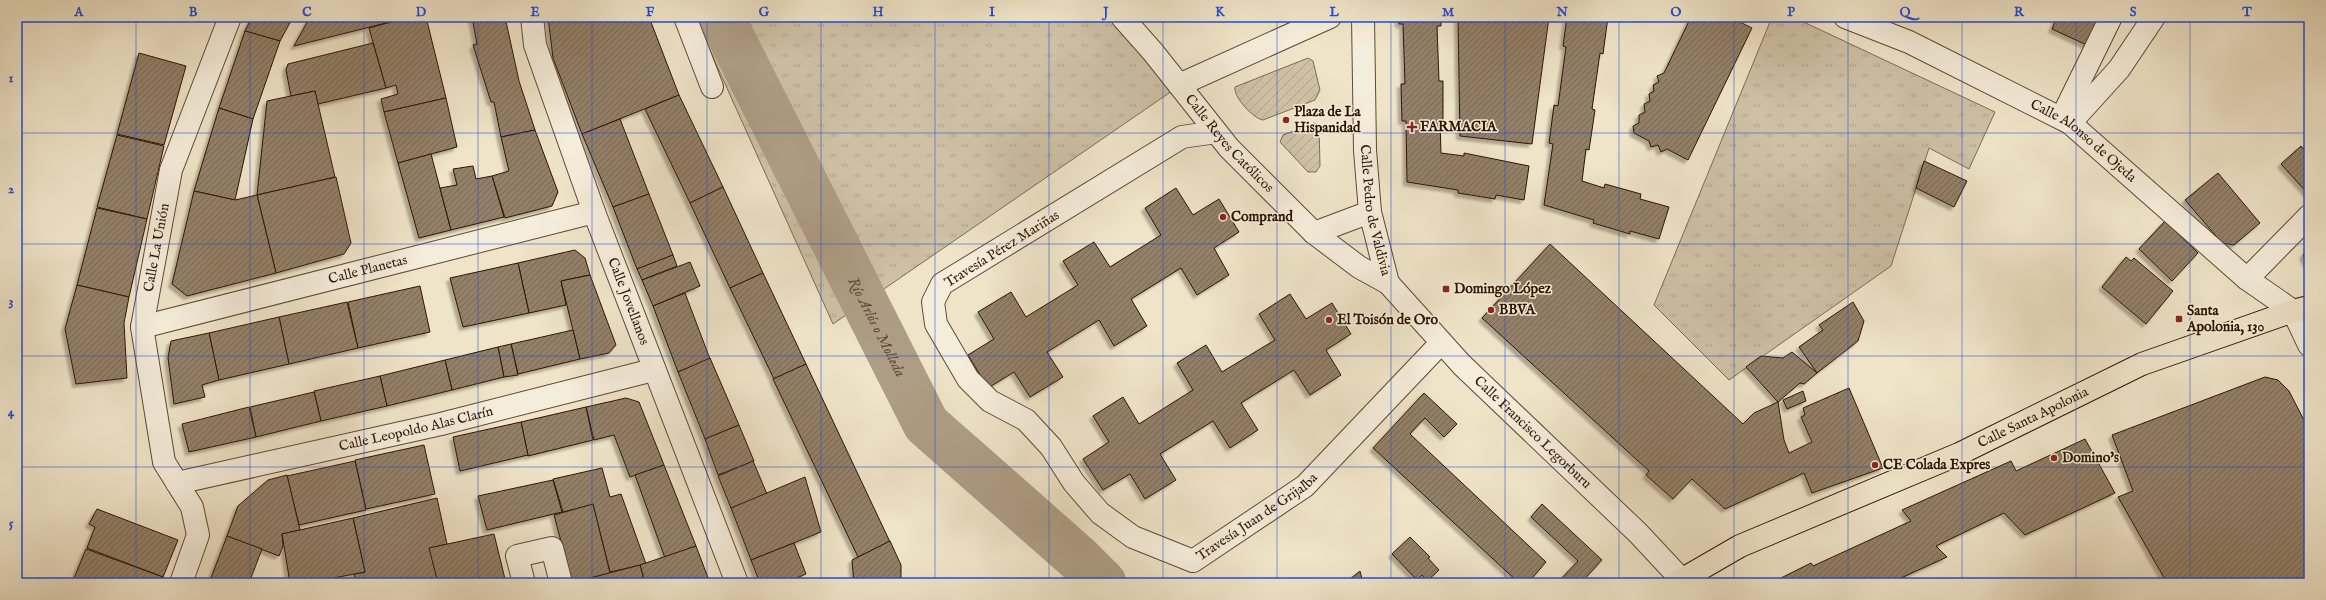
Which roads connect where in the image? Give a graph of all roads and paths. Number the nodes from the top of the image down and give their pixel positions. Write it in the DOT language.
graph roads {
  1 [pos="230,17"];
  2 [pos="532,17"];
  3 [pos="685,17"];
  4 [pos="1122,17"];
  5 [pos="1330,17"];
  6 [pos="1363,17"];
  7 [pos="1845,17"];
  8 [pos="2111,17"];
  9 [pos="2154,17"];
  10 [pos="1178,85"];
  11 [pos="712,87"];
  12 [pos="2066,120"];
  13 [pos="1216,132"];
  14 [pos="594,212"];
  15 [pos="1370,212"];
  16 [pos="2309,216"];
  17 [pos="1314,233"];
  18 [pos="2248,279"];
  19 [pos="1388,283"];
  20 [pos="2301,309"];
  21 [pos="142,327"];
  22 [pos="1441,343"];
  23 [pos="2309,345"];
  24 [pos="653,370"];
  25 [pos="1026,420"];
  26 [pos="177,483"];
  27 [pos="1678,581"];
  28 [pos="181,583"];
  29 [pos="524,583"];
  30 [pos="561,583"];
  31 [pos="737,583"];
  1 -- 21 [label="street, Calle La Unión"];
  2 -- 14 [label="street, Calle Jovellanos"];
  3 -- 11 [label="street"];
  4 -- 10 [label="street, Calle Reyes Católicos"];
  5 -- 10 [label="street"];
  6 -- 15 [label="street, Calle Pedro de Valdivia"];
  7 -- 12 [label="street, Calle Alonso de Ojeda"];
  8 -- 12 [label="street"];
  9 -- 12 [label="street"];
  10 -- 13 [label="street, Calle Reyes Católicos"];
  12 -- 18 [label="street, Calle Alonso de Ojeda"];
  13 -- 17 [label="street, Calle Reyes Católicos"];
  13 -- 25 [label="street, Travesía Pérez Mariñas"];
  14 -- 21 [label="street, Calle Planetas"];
  14 -- 24 [label="street, Calle Jovellanos"];
  15 -- 17 [label="street"];
  15 -- 19 [label="street, Calle Pedro de Valdivia"];
  16 -- 18 [label="street"];
  17 -- 19 [label="street, Calle Reyes Católicos"];
  18 -- 20 [label="street, Calle Alonso de Ojeda"];
  19 -- 22 [label="street, Calle Francisco Legorburu"];
  20 -- 23 [label="street"];
  20 -- 27 [label="main road, Calle Santa Apolonia"];
  21 -- 26 [label="street, Calle La Unión"];
  22 -- 25 [label="street, Travesía Juan de Grijalba"];
  22 -- 27 [label="street, Calle Francisco Legorburu"];
  24 -- 26 [label="street, Calle Leopoldo Alas Clarín"];
  24 -- 31 [label="street, Calle Jovellanos"];
  26 -- 28 [label="street, Calle La Unión"];
  29 -- 30 [label="street"];
}
